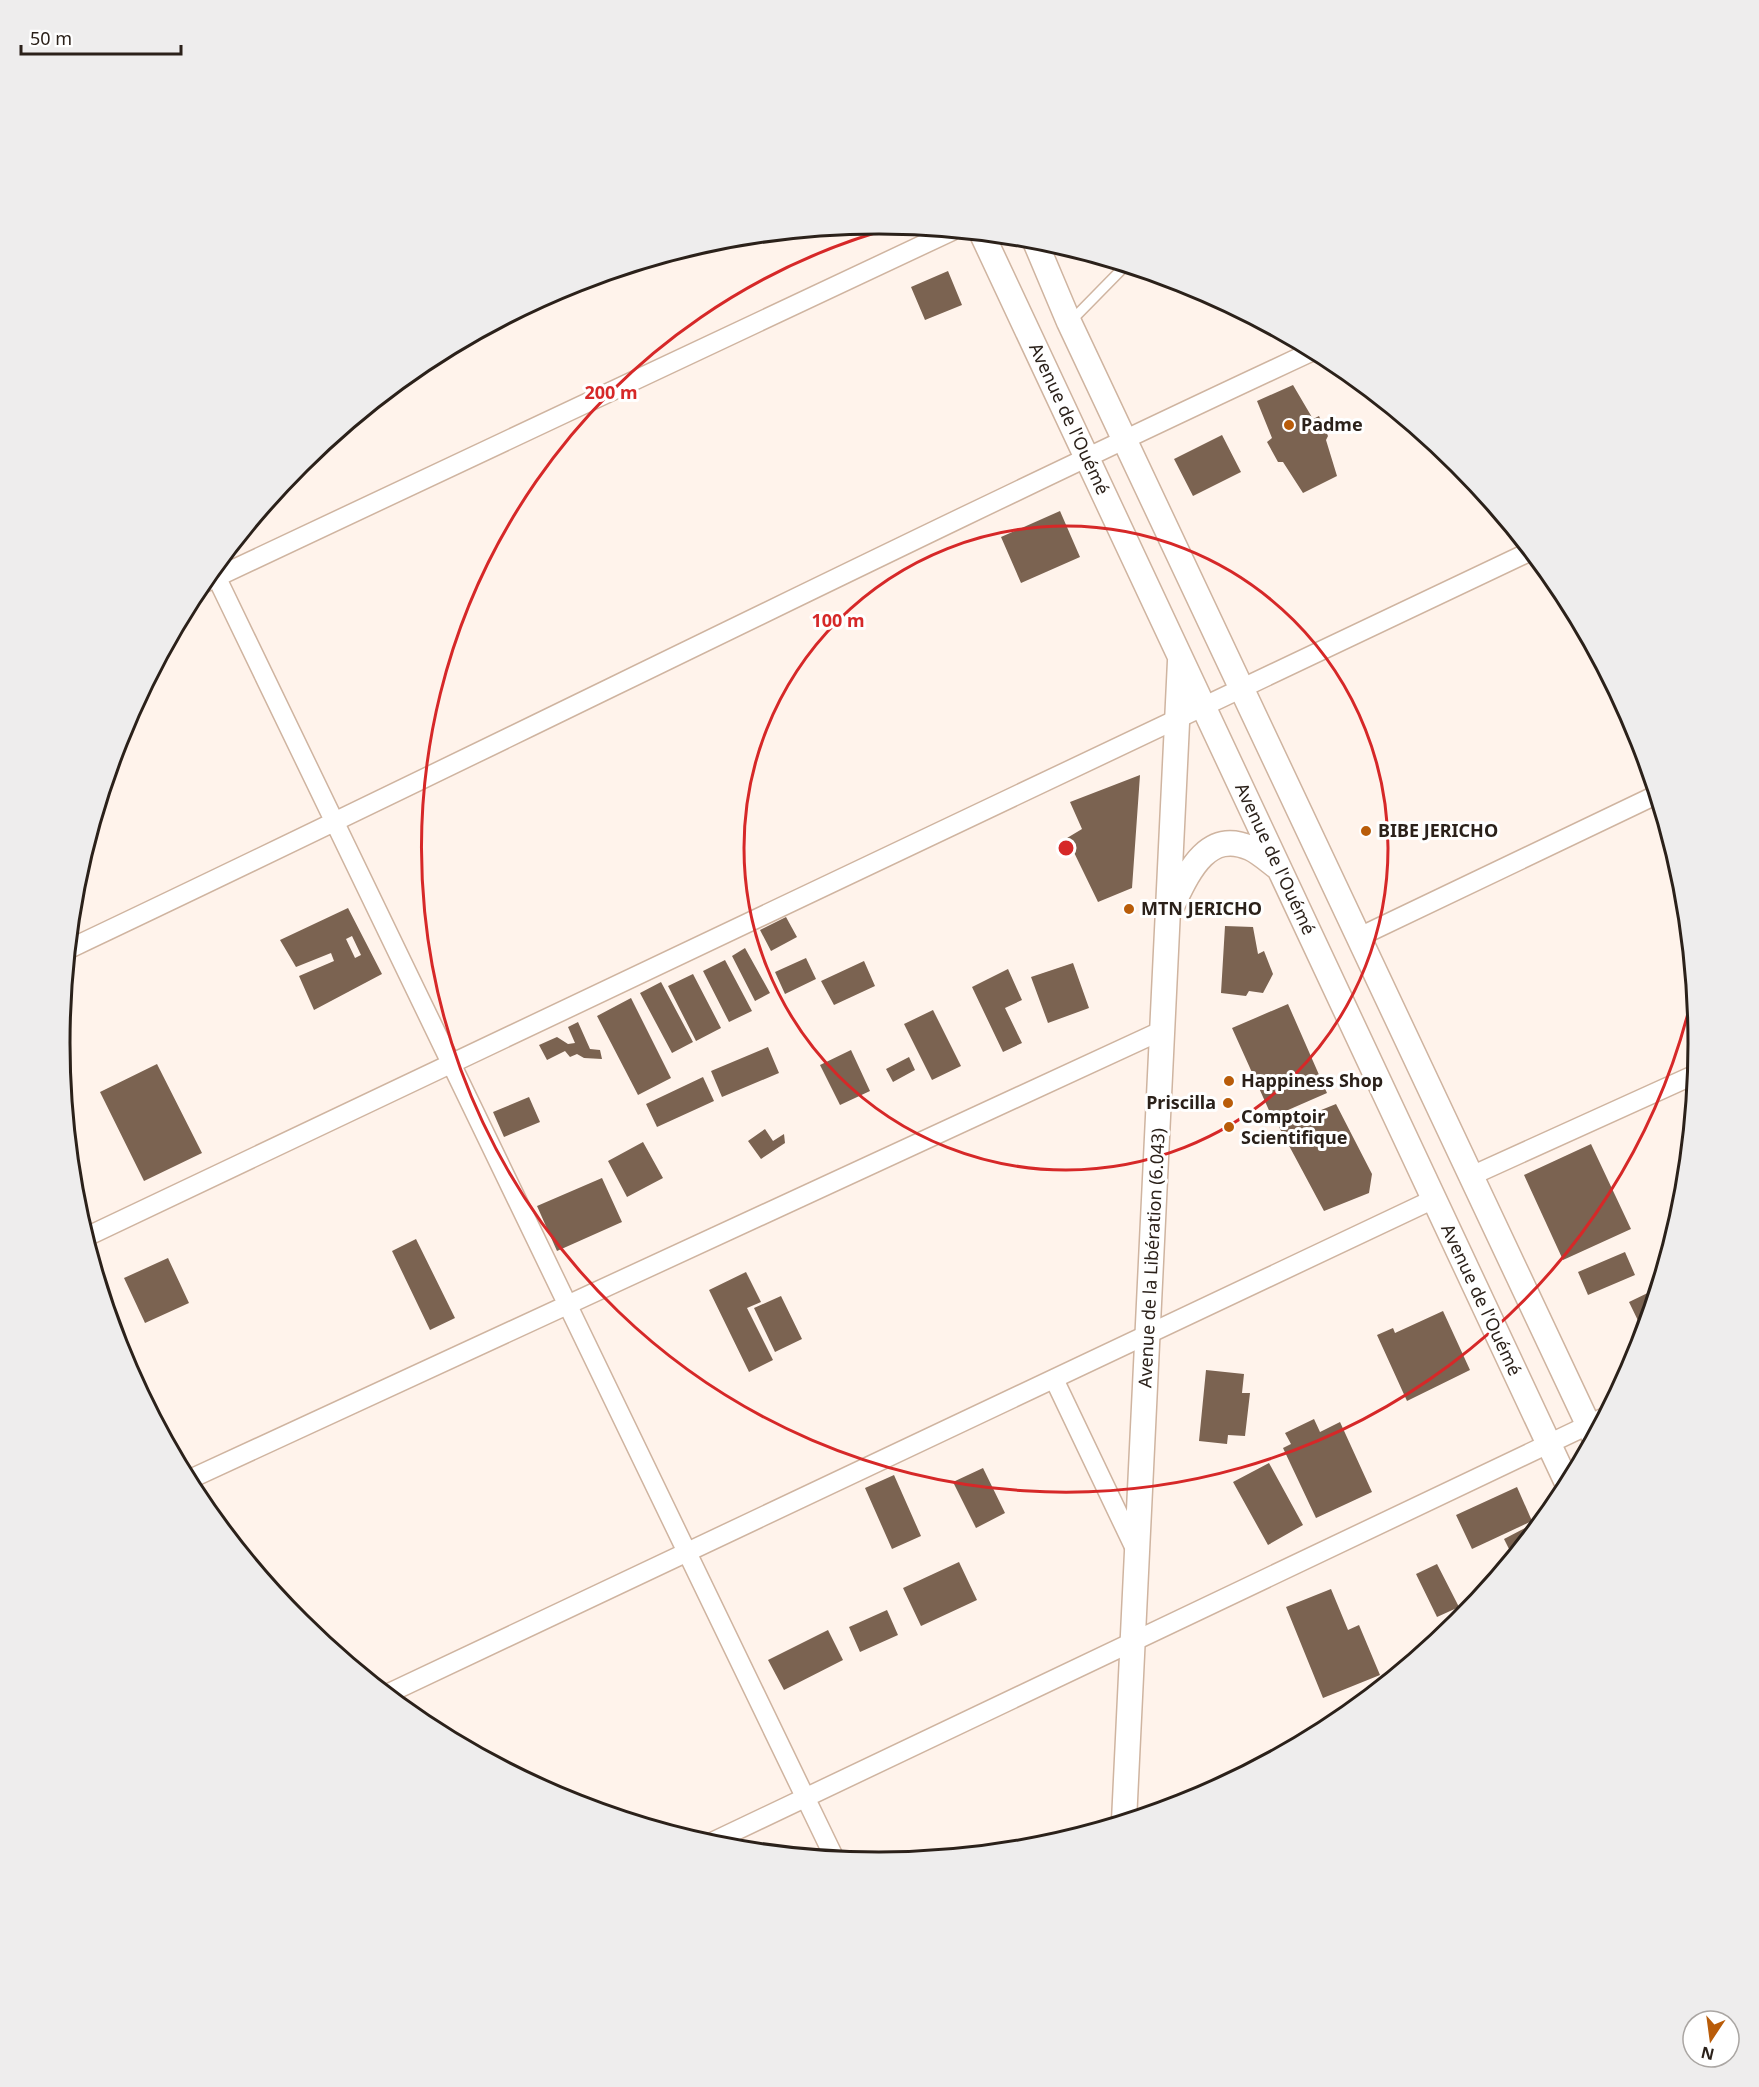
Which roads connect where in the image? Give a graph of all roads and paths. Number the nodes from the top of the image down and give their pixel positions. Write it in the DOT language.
graph roads {
  1 [pos="940,237"];
  2 [pos="985,241"];
  3 [pos="1039,250"];
  4 [pos="1120,271"];
  5 [pos="1069,322"];
  6 [pos="1304,355"];
  7 [pos="1124,439"];
  8 [pos="1087,458"];
  9 [pos="1524,555"];
  10 [pos="224,570"];
  11 [pos="214,585"];
  12 [pos="1180,658"];
  13 [pos="1242,689"];
  14 [pos="1204,706"];
  15 [pos="1178,720"];
  16 [pos="1650,798"];
  17 [pos="335,824"];
  18 [pos="1280,869"];
  19 [pos="1168,914"];
  20 [pos="1359,938"];
  21 [pos="76,946"];
  22 [pos="1163,1030"];
  23 [pos="451,1063"];
  24 [pos="1687,1078"];
  25 [pos="1472,1176"];
  26 [pos="1434,1199"];
  27 [pos="93,1233"];
  28 [pos="567,1303"];
  29 [pos="1148,1334"];
  30 [pos="1054,1379"];
  31 [pos="1594,1422"];
  32 [pos="1591,1428"];
  33 [pos="1549,1443"];
  34 [pos="196,1475"];
  35 [pos="1563,1475"];
  36 [pos="687,1552"];
  37 [pos="1137,1555"];
  38 [pos="1133,1642"];
  39 [pos="395,1690"];
  40 [pos="806,1797"];
  41 [pos="1125,1814"];
  42 [pos="722,1837"];
  43 [pos="831,1851"];
  1 -- 10 [label="street"];
  2 -- 8 [label="main road, Avenue de l'Ouémé"];
  3 -- 5 [label="main road"];
  4 -- 5 [label="lane"];
  5 -- 7 [label="main road"];
  6 -- 7 [label="street"];
  7 -- 8 [label="street"];
  7 -- 13 [label="main road"];
  8 -- 12 [label="main road, Avenue de l'Ouémé"];
  8 -- 17 [label="street"];
  9 -- 13 [label="street"];
  11 -- 17 [label="street"];
  12 -- 14 [label="main road, Avenue de l'Ouémé"];
  12 -- 15 [label="main road, Avenue de la Libération (6.043)"];
  13 -- 14 [label="street"];
  13 -- 20 [label="main road"];
  14 -- 15 [label="street"];
  14 -- 18 [label="main road, Avenue de l'Ouémé"];
  15 -- 19 [label="main road, Avenue de la Libération (6.043)"];
  15 -- 23 [label="street"];
  16 -- 20 [label="street"];
  17 -- 21 [label="street"];
  17 -- 23 [label="street"];
  18 -- 19 [label="main road"];
  18 -- 26 [label="main road, Avenue de l'Ouémé"];
  19 -- 22 [label="main road, Avenue de la Libération (6.043)"];
  20 -- 25 [label="main road"];
  22 -- 28 [label="street"];
  22 -- 29 [label="main road, Avenue de la Libération (6.043)"];
  23 -- 27 [label="street"];
  23 -- 28 [label="street"];
  24 -- 25 [label="street"];
  25 -- 31 [label="main road"];
  26 -- 29 [label="street"];
  26 -- 33 [label="main road, Avenue de l'Ouémé"];
  28 -- 34 [label="street"];
  28 -- 36 [label="street"];
  29 -- 30 [label="street"];
  29 -- 37 [label="main road, Avenue de la Libération (6.043)"];
  30 -- 36 [label="street"];
  30 -- 37 [label="street"];
  32 -- 33 [label="street"];
  33 -- 35 [label="main road, Avenue de l'Ouémé"];
  33 -- 38 [label="street"];
  36 -- 39 [label="street"];
  36 -- 40 [label="street"];
  37 -- 38 [label="main road, Avenue de la Libération (6.043)"];
  38 -- 40 [label="street"];
  38 -- 41 [label="main road, Avenue de la Libération (6.043)"];
  40 -- 42 [label="street"];
  40 -- 43 [label="street"];
}
